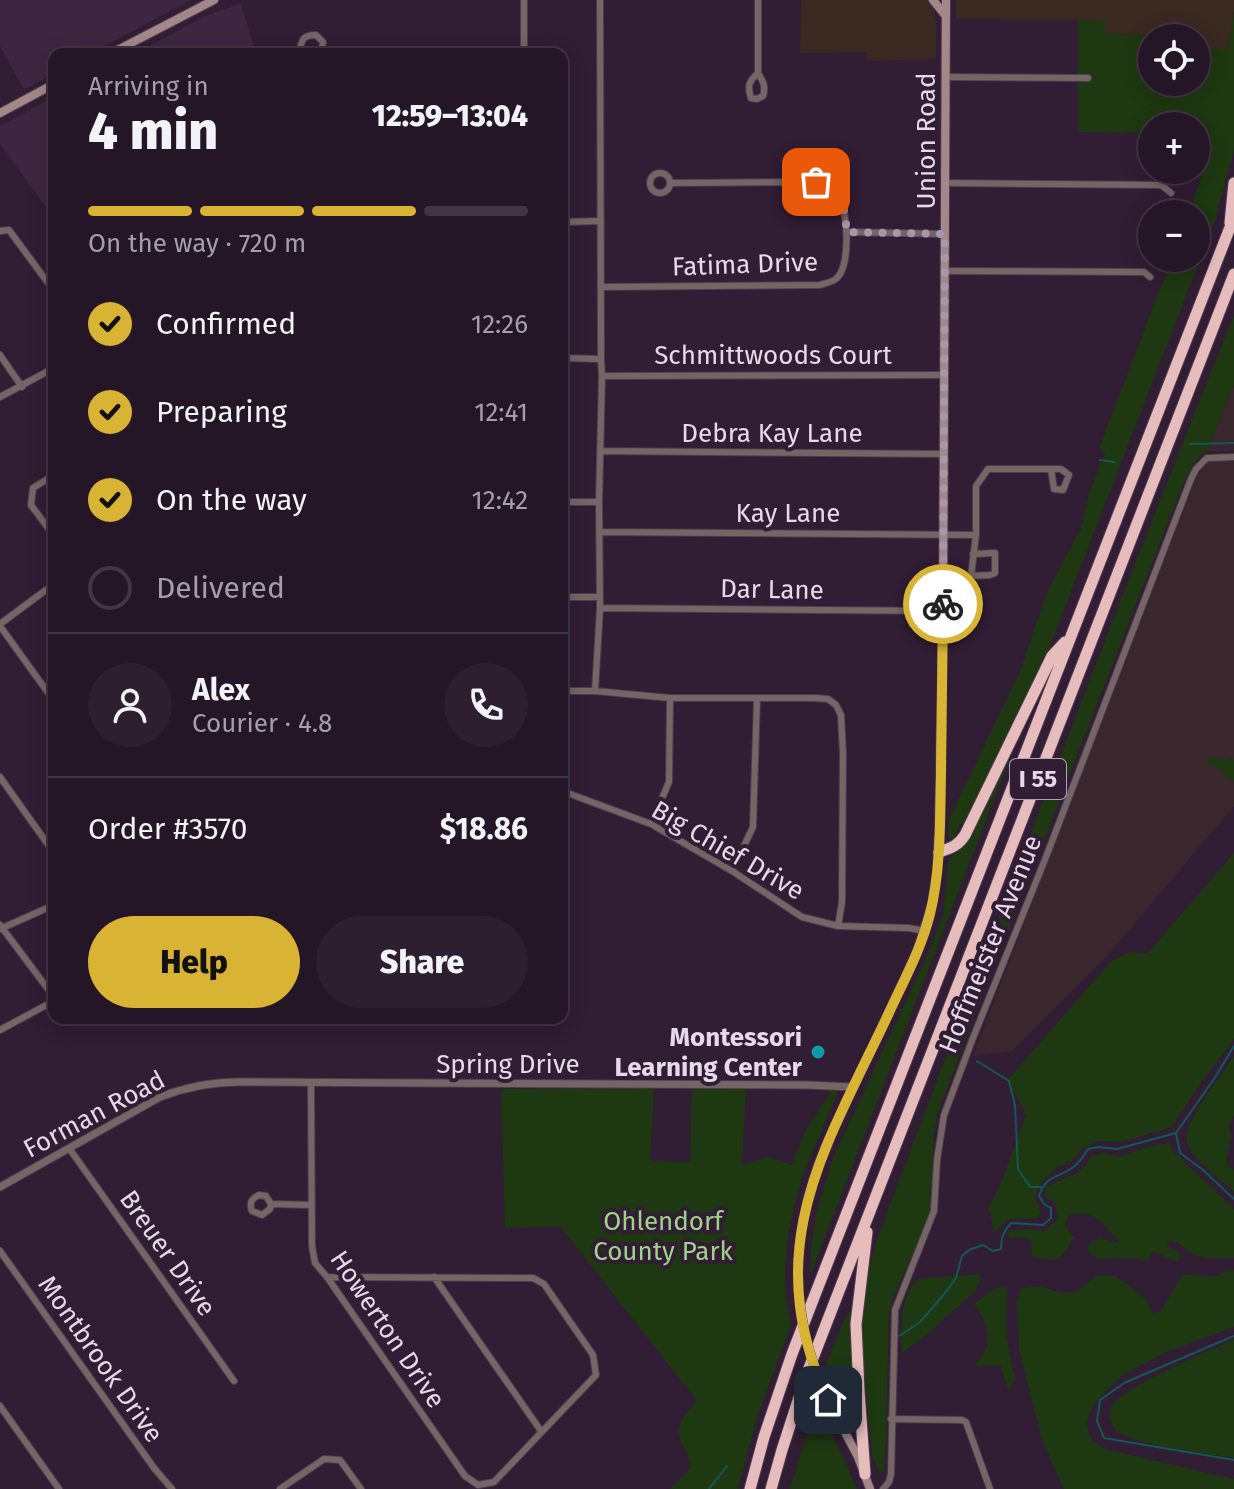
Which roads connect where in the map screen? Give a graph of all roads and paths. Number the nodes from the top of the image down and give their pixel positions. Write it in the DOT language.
graph roads {
  1 [pos="214,0"];
  2 [pos="524,0"];
  3 [pos="600,0"];
  4 [pos="758,0"];
  5 [pos="933,0"];
  6 [pos="946,0"];
  7 [pos="946,16"];
  8 [pos="122,48"];
  9 [pos="300,48"];
  10 [pos="322,48"];
  11 [pos="524,48"];
  12 [pos="758,73"];
  13 [pos="946,77"];
  14 [pos="1088,78"];
  15 [pos="48,87"];
  16 [pos="0,113"];
  17 [pos="670,183"];
  18 [pos="946,183"];
  19 [pos="1234,183"];
  20 [pos="1171,193"];
  21 [pos="601,221"];
  22 [pos="568,222"];
  23 [pos="1232,223"];
  24 [pos="0,231"];
  25 [pos="847,232"];
  26 [pos="945,234"];
  27 [pos="945,271"];
  28 [pos="1234,274"];
  29 [pos="1150,277"];
  30 [pos="48,283"];
  31 [pos="602,287"];
  32 [pos="0,355"];
  33 [pos="568,358"];
  34 [pos="601,359"];
  35 [pos="48,372"];
  36 [pos="944,375"];
  37 [pos="602,376"];
  38 [pos="22,387"];
  39 [pos="0,397"];
  40 [pos="600,451"];
  41 [pos="944,454"];
  42 [pos="1234,457"];
  43 [pos="1051,469"];
  44 [pos="48,479"];
  45 [pos="568,502"];
  46 [pos="599,502"];
  47 [pos="48,528"];
  48 [pos="600,532"];
  49 [pos="943,534"];
  50 [pos="976,535"];
  51 [pos="973,554"];
  52 [pos="48,589"];
  53 [pos="568,597"];
  54 [pos="600,597"];
  55 [pos="600,608"];
  56 [pos="943,611"];
  57 [pos="0,625"];
  58 [pos="1070,635"];
  59 [pos="48,690"];
  60 [pos="568,691"];
  61 [pos="595,691"];
  62 [pos="670,698"];
  63 [pos="757,699"];
  64 [pos="0,777"];
  65 [pos="568,793"];
  66 [pos="651,824"];
  67 [pos="48,845"];
  68 [pos="939,852"];
  69 [pos="732,871"];
  70 [pos="48,908"];
  71 [pos="838,926"];
  72 [pos="1,928"];
  73 [pos="925,931"];
  74 [pos="48,991"];
  75 [pos="48,1002"];
  76 [pos="0,1030"];
  77 [pos="258,1082"];
  78 [pos="311,1082"];
  79 [pos="853,1087"];
  80 [pos="69,1148"];
  81 [pos="0,1187"];
  82 [pos="271,1204"];
  83 [pos="311,1205"];
  84 [pos="870,1212"];
  85 [pos="0,1251"];
  86 [pos="327,1277"];
  87 [pos="434,1277"];
  88 [pos="234,1381"];
  89 [pos="0,1406"];
  90 [pos="891,1419"];
  91 [pos="541,1431"];
  92 [pos="865,1474"];
  93 [pos="59,1489"];
  94 [pos="172,1489"];
  95 [pos="280,1489"];
  96 [pos="361,1489"];
  97 [pos="750,1489"];
  98 [pos="771,1489"];
  99 [pos="870,1489"];
  100 [pos="883,1489"];
  101 [pos="990,1489"];
  1 -- 8 [label="main road"];
  2 -- 11 [label="street"];
  3 -- 21 [label="street"];
  4 -- 12 [label="street"];
  5 -- 7 [label="main road"];
  6 -- 7 [label="main road, Union Road"];
  7 -- 13 [label="main road, Union Road"];
  9 -- 10 [label="street"];
  13 -- 14 [label="street"];
  13 -- 18 [label="main road, Union Road"];
  15 -- 16 [label="main road"];
  17 -- 25 [label="street"];
  18 -- 20 [label="street"];
  18 -- 26 [label="main road, Union Road"];
  19 -- 23 [label="highway"];
  21 -- 22 [label="street"];
  21 -- 31 [label="street"];
  23 -- 58 [label="highway, I 55"];
  24 -- 30 [label="street"];
  25 -- 26 [label="street, Fatima Drive"];
  25 -- 31 [label="street, Fatima Drive"];
  26 -- 27 [label="main road, Union Road"];
  27 -- 29 [label="street"];
  27 -- 36 [label="main road, Union Road"];
  28 -- 84 [label="highway, I 55"];
  31 -- 34 [label="street"];
  32 -- 38 [label="street"];
  33 -- 34 [label="street"];
  34 -- 37 [label="street"];
  35 -- 38 [label="street"];
  36 -- 37 [label="street, Schmittwoods Court"];
  36 -- 41 [label="main road, Union Road"];
  37 -- 40 [label="street"];
  38 -- 39 [label="street"];
  40 -- 41 [label="street, Debra Kay Lane"];
  40 -- 46 [label="street"];
  41 -- 49 [label="main road, Union Road"];
  42 -- 90 [label="street, Hoffmeister Avenue"];
  43 -- 50 [label="street"];
  44 -- 47 [label="street"];
  45 -- 46 [label="street"];
  46 -- 48 [label="street"];
  48 -- 49 [label="street, Kay Lane"];
  48 -- 54 [label="street"];
  49 -- 50 [label="street, Kay Lane"];
  49 -- 56 [label="main road, Union Road"];
  50 -- 51 [label="street"];
  51 -- 51 [label="street"];
  52 -- 57 [label="street"];
  53 -- 54 [label="street"];
  54 -- 55 [label="street"];
  55 -- 56 [label="street, Dar Lane"];
  55 -- 61 [label="street"];
  56 -- 68 [label="main road, Union Road"];
  57 -- 59 [label="street"];
  58 -- 68 [label="highway"];
  58 -- 97 [label="highway, I 55"];
  60 -- 61 [label="street"];
  61 -- 62 [label="street"];
  62 -- 63 [label="street"];
  62 -- 66 [label="street"];
  63 -- 69 [label="street"];
  63 -- 71 [label="street"];
  64 -- 67 [label="street"];
  65 -- 66 [label="street, Big Chief Drive"];
  66 -- 69 [label="street, Big Chief Drive"];
  68 -- 73 [label="main road, Union Road"];
  69 -- 71 [label="street, Big Chief Drive"];
  70 -- 72 [label="street"];
  71 -- 73 [label="street, Big Chief Drive"];
  72 -- 74 [label="street"];
  73 -- 79 [label="main road, Union Road"];
  75 -- 76 [label="street"];
  77 -- 78 [label="street, Spring Drive"];
  77 -- 80 [label="street, Forman Road"];
  78 -- 79 [label="street, Spring Drive"];
  78 -- 83 [label="street, Howerton Drive"];
  79 -- 92 [label="main road, Union Road, bridge"];
  80 -- 81 [label="street, Forman Road"];
  80 -- 88 [label="street, Breuer Drive"];
  82 -- 83 [label="street"];
  83 -- 86 [label="street, Howerton Drive"];
  84 -- 92 [label="highway"];
  84 -- 98 [label="highway, I 55"];
  85 -- 94 [label="street, Montbrook Drive"];
  86 -- 87 [label="street"];
  86 -- 91 [label="street, Howerton Drive"];
  87 -- 91 [label="street"];
  87 -- 91 [label="street"];
  89 -- 93 [label="street"];
  90 -- 100 [label="street, Hoffmeister Avenue"];
  90 -- 101 [label="street"];
  92 -- 99 [label="main road, Union Road"];
  95 -- 96 [label="street"];
}
